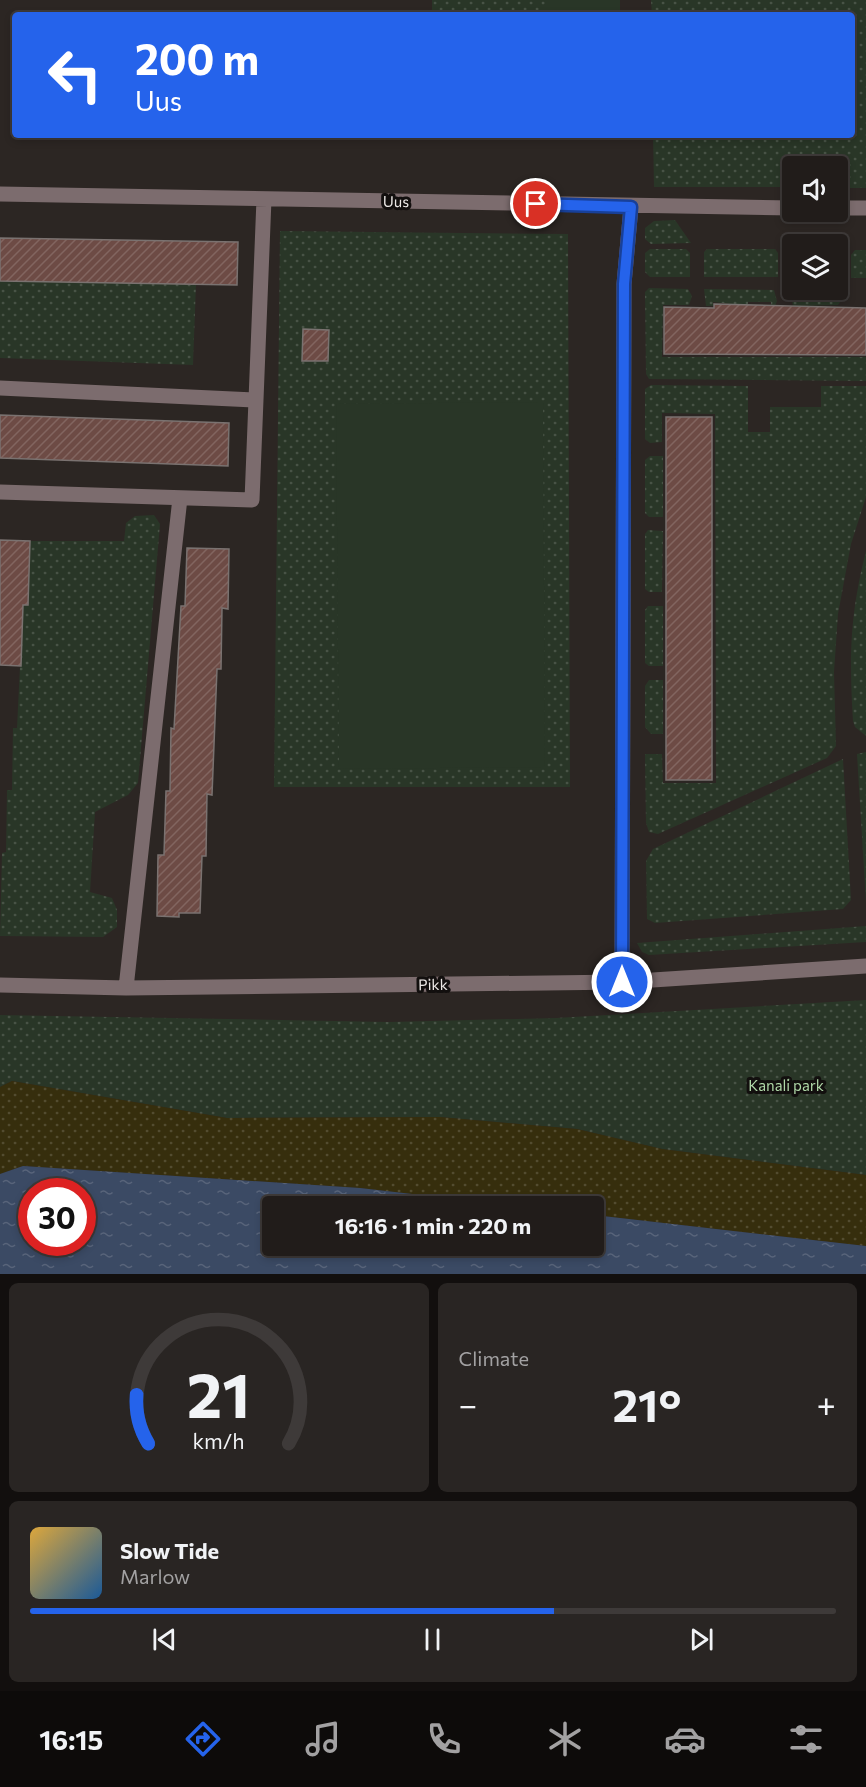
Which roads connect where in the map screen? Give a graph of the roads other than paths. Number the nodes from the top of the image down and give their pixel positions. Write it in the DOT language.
graph roads {
  1 [pos="0,194"];
  2 [pos="264,199"];
  3 [pos="631,207"];
  4 [pos="782,208"];
  5 [pos="848,208"];
  6 [pos="866,208"];
  7 [pos="0,388"];
  8 [pos="254,400"];
  9 [pos="0,492"];
  10 [pos="180,498"];
  11 [pos="866,966"];
  12 [pos="622,982"];
  13 [pos="0,986"];
  14 [pos="126,988"];
  1 -- 2 [label="street, Uus"];
  2 -- 3 [label="street, Uus"];
  2 -- 8 [label="street"];
  3 -- 4 [label="street, Uus"];
  3 -- 12 [label="street"];
  5 -- 6 [label="street"];
  7 -- 8 [label="street"];
  8 -- 10 [label="street"];
  9 -- 10 [label="street"];
  10 -- 14 [label="street"];
  11 -- 12 [label="street, Pikk"];
  12 -- 14 [label="street, Pikk"];
  13 -- 14 [label="street, Pikk"];
}
